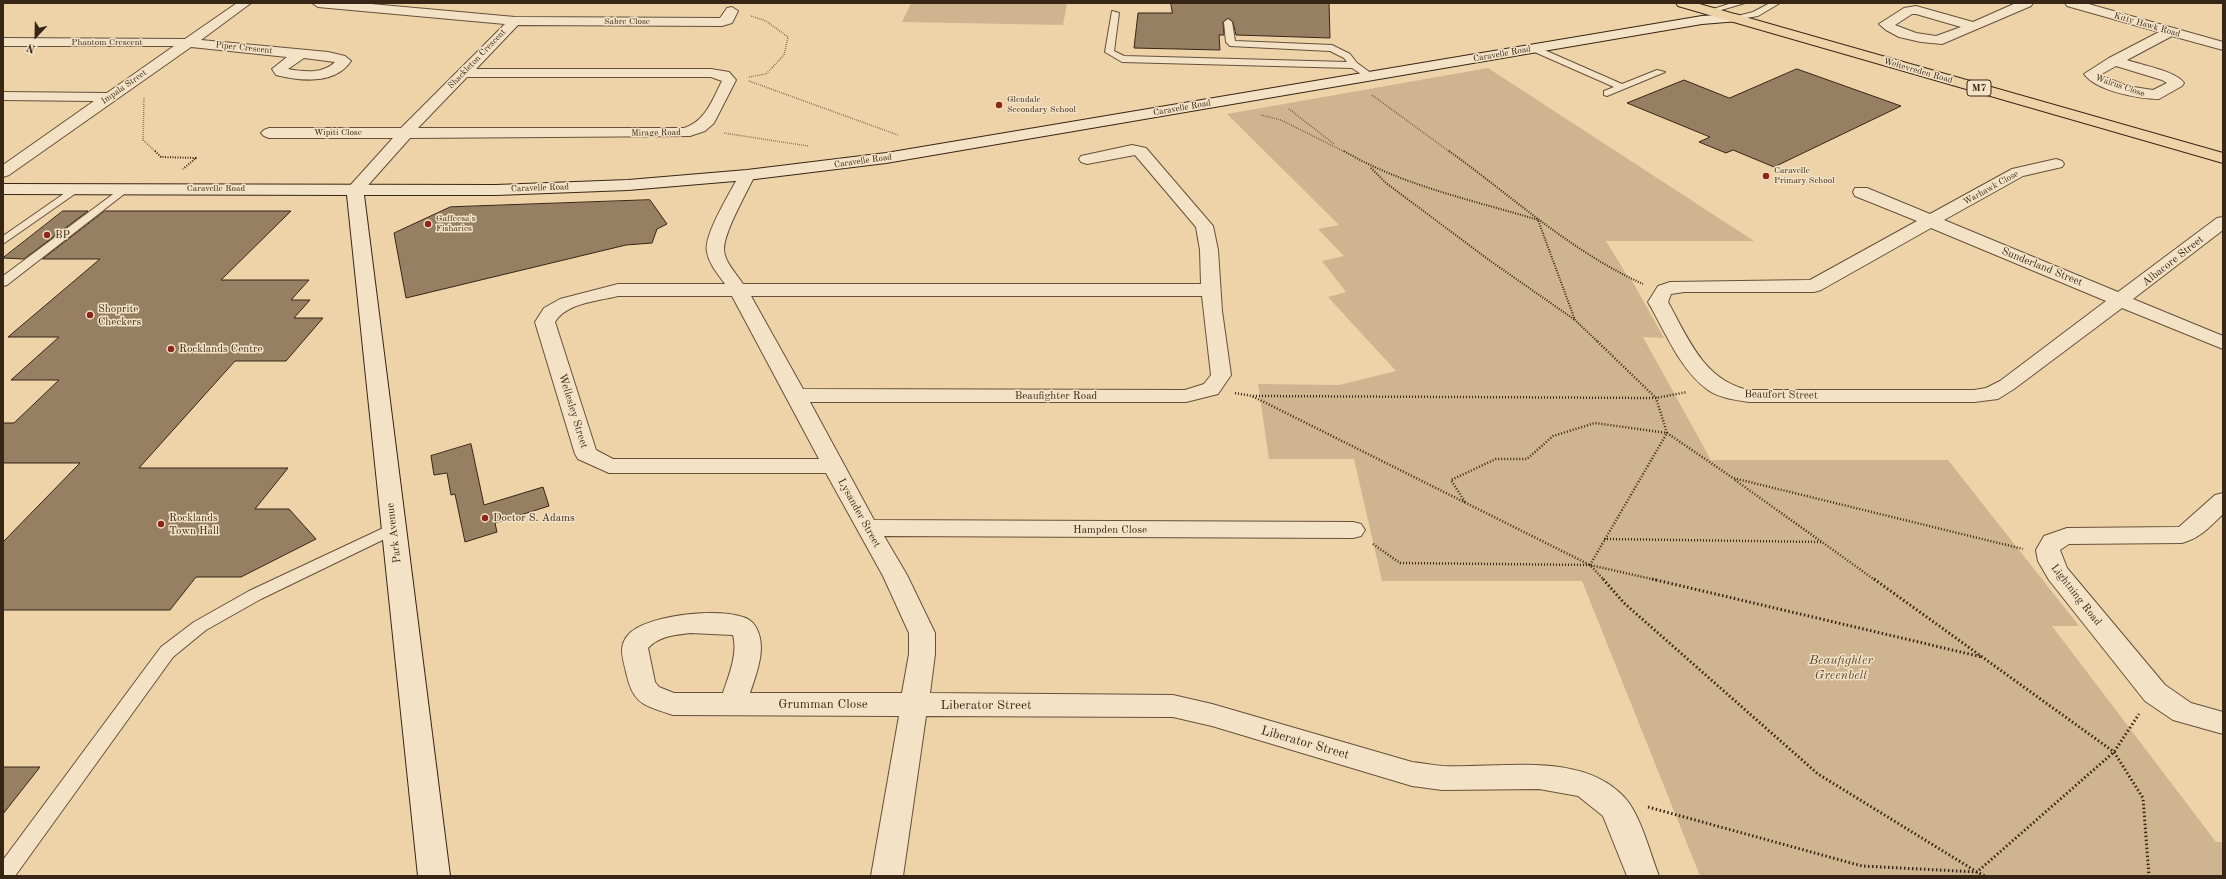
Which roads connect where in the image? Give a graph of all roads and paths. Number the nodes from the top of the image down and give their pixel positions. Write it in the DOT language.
graph roads {
  1 [pos="245,3"];
  2 [pos="318,3"];
  3 [pos="1682,3"];
  4 [pos="1741,3"];
  5 [pos="1776,3"];
  6 [pos="2027,3"];
  7 [pos="2071,3"];
  8 [pos="732,11"];
  9 [pos="1115,13"];
  10 [pos="1711,15"];
  11 [pos="1734,18"];
  12 [pos="515,21"];
  13 [pos="1228,22"];
  14 [pos="1974,26"];
  15 [pos="2170,31"];
  16 [pos="3,42"];
  17 [pos="187,43"];
  18 [pos="2223,46"];
  19 [pos="1533,48"];
  20 [pos="300,54"];
  21 [pos="2114,61"];
  22 [pos="1354,65"];
  23 [pos="1660,72"];
  24 [pos="464,73"];
  25 [pos="1370,76"];
  26 [pos="735,79"];
  27 [pos="1621,87"];
  28 [pos="1368,92"];
  29 [pos="1607,92"];
  30 [pos="3,96"];
  31 [pos="138,96"];
  32 [pos="110,97"];
  33 [pos="1285,106"];
  34 [pos="1260,114"];
  35 [pos="700,128"];
  36 [pos="269,133"];
  37 [pos="406,133"];
  38 [pos="903,137"];
  39 [pos="811,147"];
  40 [pos="1337,147"];
  41 [pos="2223,158"];
  42 [pos="1087,159"];
  43 [pos="2056,164"];
  44 [pos="1369,166"];
  45 [pos="3,172"];
  46 [pos="178,173"];
  47 [pos="747,175"];
  48 [pos="3,189"];
  49 [pos="75,189"];
  50 [pos="124,189"];
  51 [pos="355,189"];
  52 [pos="1860,192"];
  53 [pos="1538,220"];
  54 [pos="1930,221"];
  55 [pos="2223,222"];
  56 [pos="3,241"];
  57 [pos="3,282"];
  58 [pos="738,289"];
  59 [pos="1210,290"];
  60 [pos="1661,292"];
  61 [pos="2122,300"];
  62 [pos="1575,320"];
  63 [pos="2223,343"];
  64 [pos="1717,386"];
  65 [pos="1211,389"];
  66 [pos="796,395"];
  67 [pos="1252,396"];
  68 [pos="1656,398"];
  69 [pos="1667,433"];
  70 [pos="833,466"];
  71 [pos="1733,478"];
  72 [pos="2223,501"];
  73 [pos="1465,502"];
  74 [pos="394,528"];
  75 [pos="866,528"];
  76 [pos="1354,530"];
  77 [pos="1604,539"];
  78 [pos="1822,542"];
  79 [pos="2047,556"];
  80 [pos="1590,565"];
  81 [pos="1982,657"];
  82 [pos="2155,693"];
  83 [pos="733,704"];
  84 [pos="913,706"];
  85 [pos="2223,723"];
  86 [pos="2114,752"];
  87 [pos="1646,807"];
  88 [pos="1977,872"];
  89 [pos="3,876"];
  90 [pos="434,876"];
  91 [pos="887,876"];
  92 [pos="1643,876"];
  93 [pos="1985,876"];
  94 [pos="2149,876"];
  1 -- 17 [label="street, Impala Street"];
  2 -- 12 [label="street, Shackleton Crescent"];
  3 -- 10 [label="main road"];
  4 -- 10 [label="lane, Caravelle Road"];
  5 -- 11 [label="lane, Caravelle Road"];
  6 -- 14 [label="street"];
  7 -- 15 [label="street, Kitty Hawk Road"];
  8 -- 12 [label="street, Sabre Close"];
  8 -- 26 [label="path"];
  9 -- 22 [label="lane"];
  10 -- 11 [label="street, Caravelle Road"];
  10 -- 19 [label="street, Caravelle Road"];
  11 -- 41 [label="main road, Weltevreden Road / M7"];
  12 -- 24 [label="street, Shackleton Crescent"];
  13 -- 22 [label="lane"];
  14 -- 14 [label="street"];
  15 -- 18 [label="street, Kitty Hawk Road"];
  15 -- 21 [label="street, Walrus Close"];
  16 -- 17 [label="street, Phantom Crescent"];
  17 -- 20 [label="street, Piper Crescent"];
  17 -- 32 [label="street, Impala Street"];
  19 -- 25 [label="street, Caravelle Road"];
  19 -- 27 [label="lane"];
  21 -- 21 [label="street, Walrus Close"];
  22 -- 25 [label="lane"];
  23 -- 27 [label="lane"];
  24 -- 26 [label="street"];
  24 -- 37 [label="street, Shackleton Crescent"];
  25 -- 47 [label="street, Caravelle Road"];
  26 -- 35 [label="street"];
  26 -- 38 [label="path"];
  27 -- 29 [label="lane"];
  28 -- 53 [label="path"];
  30 -- 32 [label="street"];
  31 -- 46 [label="path"];
  32 -- 45 [label="street, Impala Street"];
  33 -- 40 [label="path"];
  34 -- 40 [label="path"];
  35 -- 37 [label="street, Mirage Road"];
  35 -- 39 [label="path"];
  36 -- 37 [label="street, Wipiti Close"];
  37 -- 51 [label="street, Shackleton Crescent"];
  40 -- 44 [label="path"];
  42 -- 59 [label="street"];
  43 -- 54 [label="street, Warhawk Close"];
  44 -- 53 [label="path"];
  44 -- 62 [label="path"];
  47 -- 51 [label="street, Caravelle Road"];
  47 -- 58 [label="street, Lysander Street"];
  48 -- 49 [label="street, Caravelle Road"];
  49 -- 50 [label="street, Caravelle Road"];
  49 -- 56 [label="lane"];
  50 -- 51 [label="street, Caravelle Road"];
  50 -- 57 [label="lane"];
  51 -- 74 [label="street, Park Avenue"];
  52 -- 54 [label="street, Sunderland Street"];
  53 -- 60 [label="path"];
  53 -- 62 [label="path"];
  54 -- 60 [label="street"];
  54 -- 61 [label="street, Sunderland Street"];
  55 -- 61 [label="street, Albacore Street"];
  58 -- 59 [label="street"];
  58 -- 66 [label="street, Lysander Street"];
  58 -- 70 [label="street, Wellesley Street"];
  59 -- 65 [label="street"];
  60 -- 64 [label="street, Beaufort Street"];
  61 -- 63 [label="street, Sunderland Street"];
  61 -- 64 [label="street, Beaufort Street"];
  62 -- 68 [label="path"];
  64 -- 68 [label="path"];
  65 -- 66 [label="street, Beaufighter Road"];
  65 -- 67 [label="path"];
  66 -- 70 [label="street, Lysander Street"];
  67 -- 68 [label="path"];
  67 -- 73 [label="path"];
  68 -- 69 [label="path"];
  69 -- 71 [label="path"];
  69 -- 73 [label="path"];
  69 -- 77 [label="path"];
  70 -- 75 [label="street, Lysander Street"];
  71 -- 78 [label="path"];
  71 -- 79 [label="path"];
  72 -- 79 [label="street, Lightning Road"];
  73 -- 80 [label="path"];
  74 -- 89 [label="lane"];
  74 -- 90 [label="street, Park Avenue"];
  75 -- 76 [label="street, Hampden Close"];
  75 -- 84 [label="street, Lysander Street"];
  76 -- 80 [label="path"];
  77 -- 78 [label="path"];
  77 -- 80 [label="path"];
  78 -- 81 [label="path"];
  79 -- 82 [label="street, Lightning Road"];
  80 -- 81 [label="path"];
  80 -- 88 [label="path"];
  81 -- 86 [label="path"];
  82 -- 85 [label="street, Lightning Road"];
  82 -- 86 [label="path"];
  83 -- 83 [label="street, Grumman Close"];
  83 -- 84 [label="street, Grumman Close"];
  84 -- 91 [label="street, Lysander Street"];
  84 -- 92 [label="street, Liberator Street"];
  86 -- 88 [label="path"];
  86 -- 94 [label="path"];
  87 -- 88 [label="path"];
  88 -- 93 [label="path"];
}
